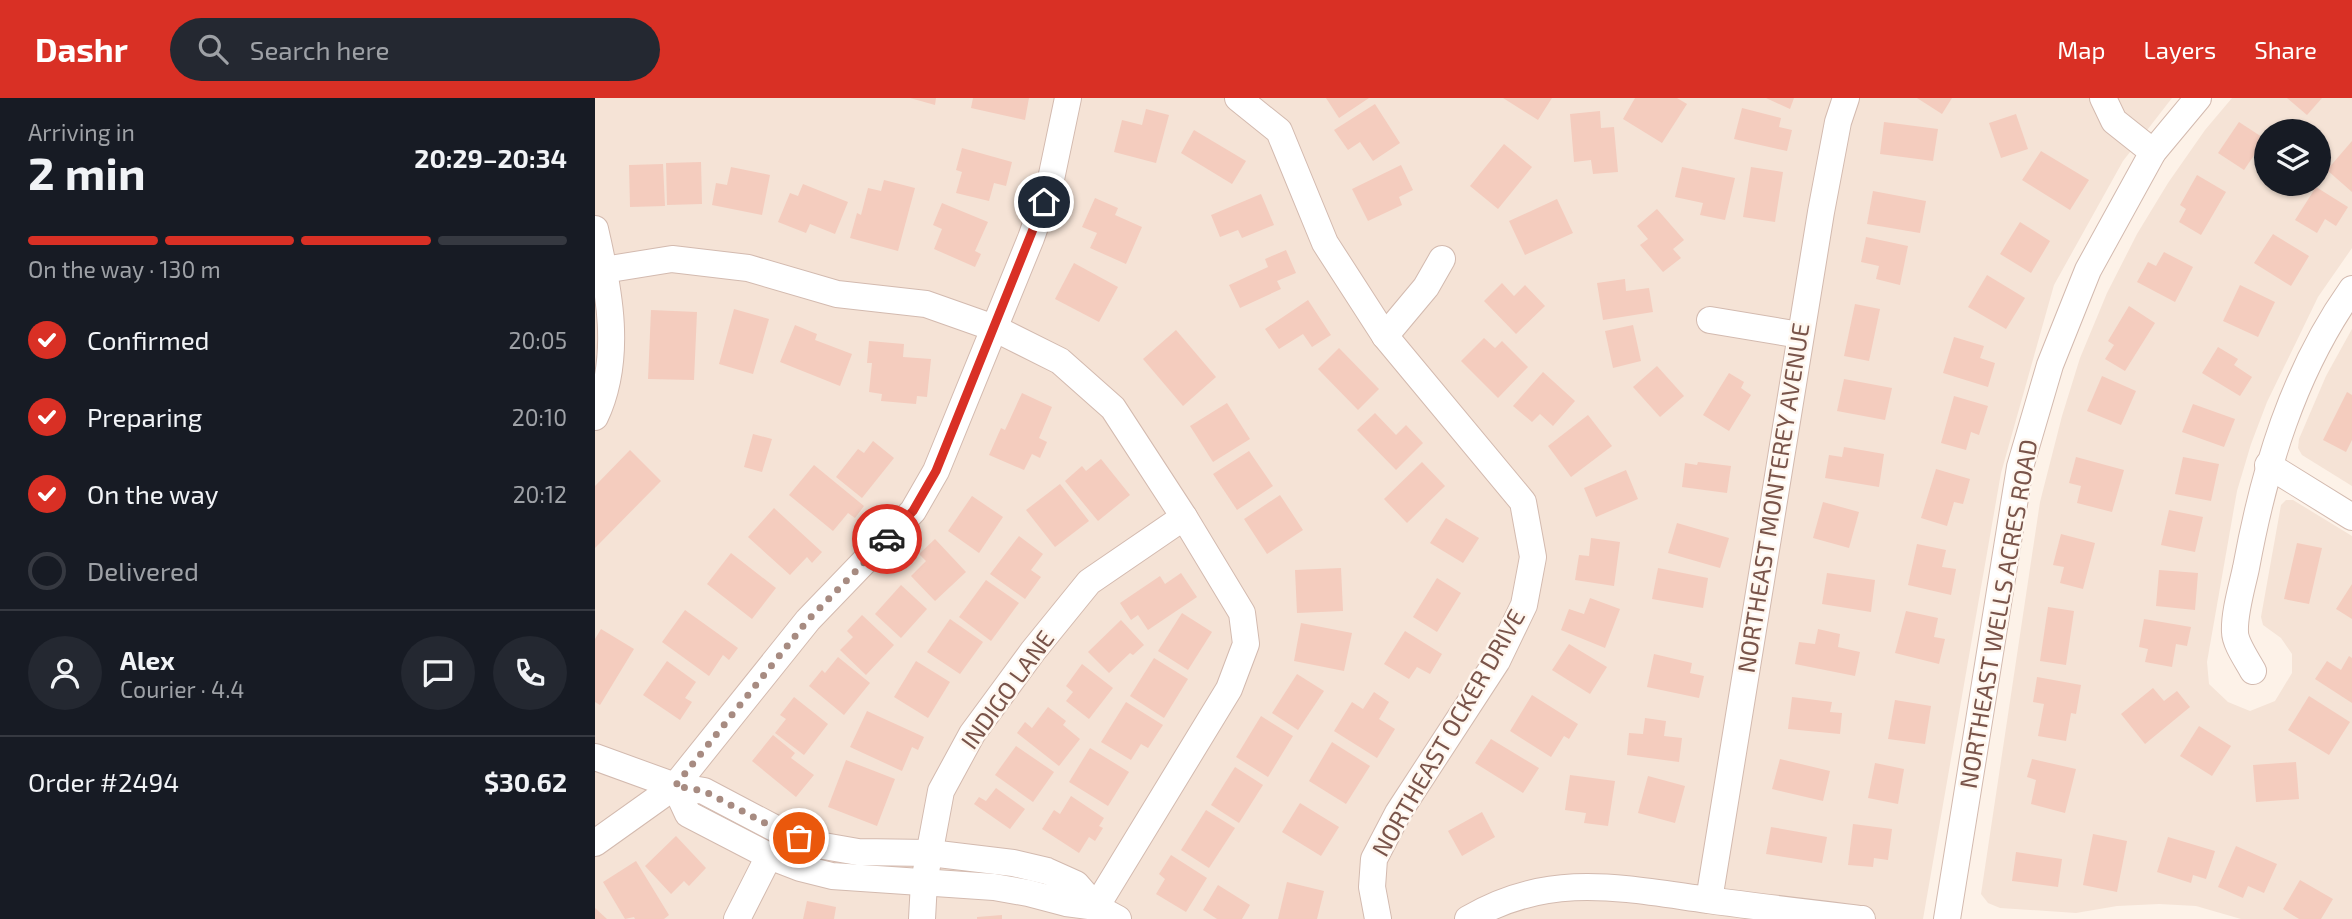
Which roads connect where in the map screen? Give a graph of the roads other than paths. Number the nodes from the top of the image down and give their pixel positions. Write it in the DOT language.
graph roads {
  1 [pos="1068,98"];
  2 [pos="1238,98"];
  3 [pos="1846,98"];
  4 [pos="2103,98"];
  5 [pos="2198,98"];
  6 [pos="2153,152"];
  7 [pos="595,229"];
  8 [pos="1442,259"];
  9 [pos="604,270"];
  10 [pos="2352,289"];
  11 [pos="1710,320"];
  12 [pos="994,328"];
  13 [pos="1800,335"];
  14 [pos="1385,336"];
  15 [pos="595,416"];
  16 [pos="2268,465"];
  17 [pos="1184,517"];
  18 [pos="2352,517"];
  19 [pos="2253,671"];
  20 [pos="595,757"];
  21 [pos="675,786"];
  22 [pos="595,843"];
  23 [pos="930,853"];
  24 [pos="769,856"];
  25 [pos="924,882"];
  26 [pos="1709,900"];
  27 [pos="1107,913"];
  28 [pos="737,919"];
  29 [pos="922,919"];
  30 [pos="1378,919"];
  31 [pos="1468,919"];
  32 [pos="1862,919"];
  33 [pos="1947,919"];
  1 -- 12 [label="street"];
  2 -- 14 [label="street, NORTHEAST OCKER DRIVE"];
  3 -- 13 [label="street, NORTHEAST MONTEREY AVENUE"];
  4 -- 6 [label="street"];
  5 -- 6 [label="street, NORTHEAST WELLS ACRES ROAD"];
  6 -- 33 [label="street, NORTHEAST WELLS ACRES ROAD"];
  7 -- 9 [label="street"];
  8 -- 14 [label="street"];
  9 -- 12 [label="street"];
  9 -- 15 [label="street"];
  10 -- 16 [label="street"];
  11 -- 13 [label="street"];
  12 -- 17 [label="street"];
  12 -- 21 [label="street"];
  13 -- 26 [label="street, NORTHEAST MONTEREY AVENUE"];
  14 -- 30 [label="street, NORTHEAST OCKER DRIVE"];
  16 -- 18 [label="street"];
  16 -- 19 [label="street"];
  17 -- 23 [label="street, INDIGO LANE"];
  17 -- 27 [label="street"];
  20 -- 21 [label="street"];
  21 -- 22 [label="street"];
  21 -- 23 [label="street"];
  21 -- 24 [label="street"];
  23 -- 25 [label="street, INDIGO LANE"];
  23 -- 27 [label="street"];
  24 -- 25 [label="street"];
  24 -- 28 [label="street"];
  25 -- 27 [label="street"];
  25 -- 29 [label="street, INDIGO LANE"];
  26 -- 31 [label="street"];
  26 -- 32 [label="street"];
}
